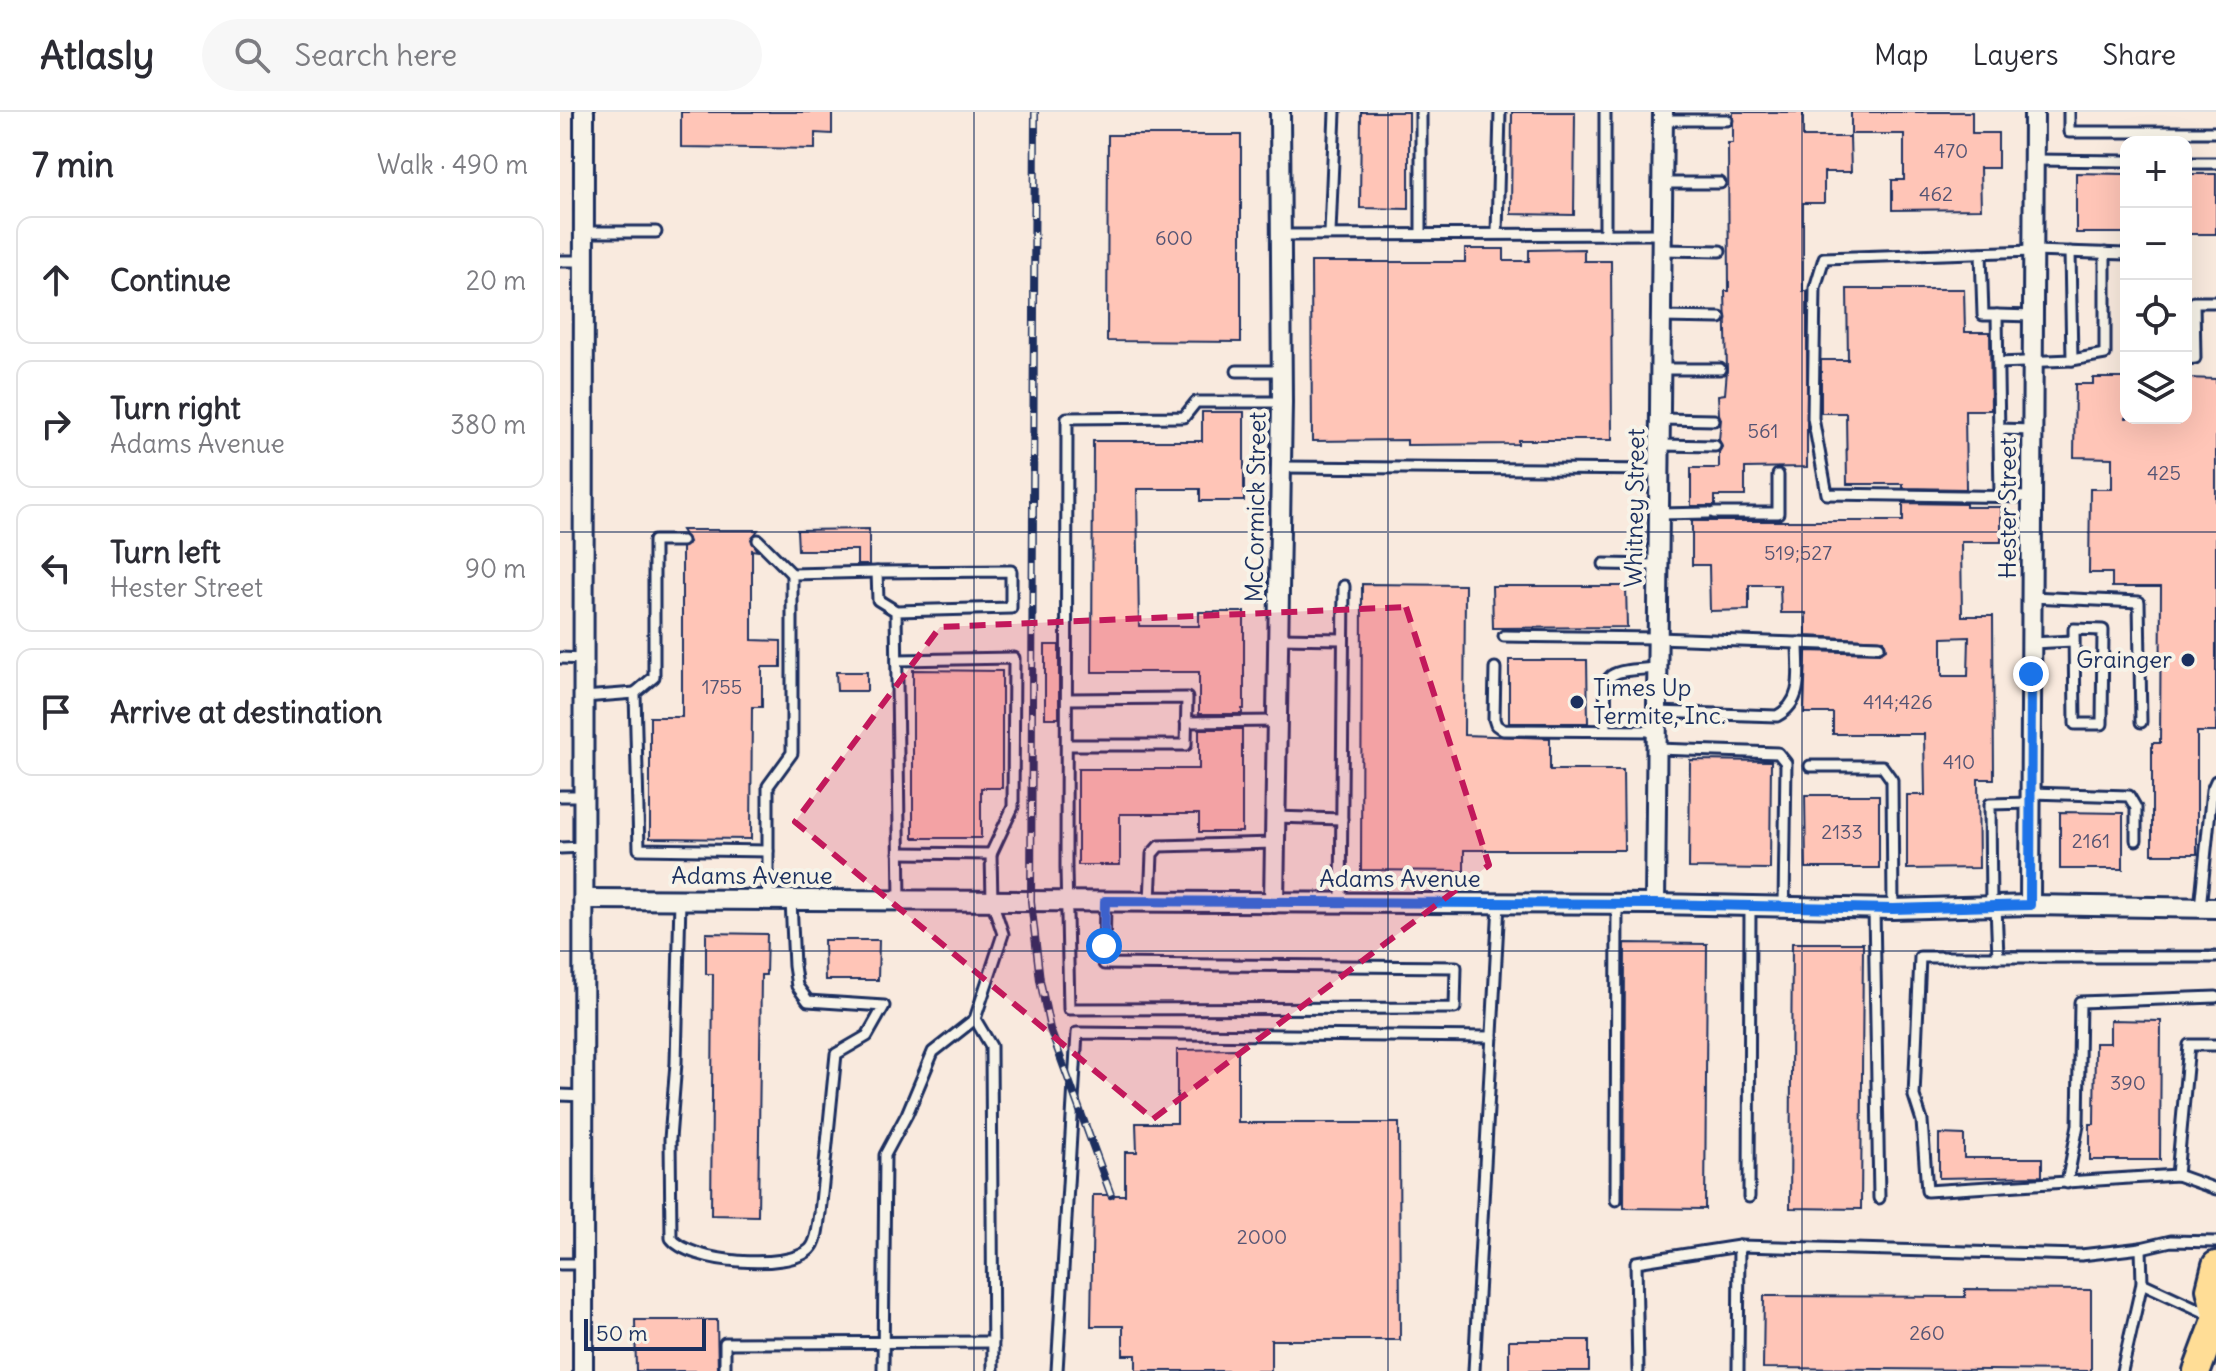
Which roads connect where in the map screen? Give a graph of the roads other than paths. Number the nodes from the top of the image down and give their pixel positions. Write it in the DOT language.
graph roads {
  1 [pos="584,112"];
  2 [pos="1280,112"];
  3 [pos="1335,112"];
  4 [pos="1421,112"];
  5 [pos="1500,112"];
  6 [pos="1605,112"];
  7 [pos="2034,112"];
  8 [pos="2069,112"];
  9 [pos="1663,116"];
  10 [pos="1727,120"];
  11 [pos="2216,132"];
  12 [pos="2034,160"];
  13 [pos="2120,161"];
  14 [pos="2192,163"];
  15 [pos="2216,163"];
  16 [pos="1662,183"];
  17 [pos="1720,183"];
  18 [pos="584,232"];
  19 [pos="656,232"];
  20 [pos="1330,233"];
  21 [pos="1421,233"];
  22 [pos="1497,233"];
  23 [pos="1605,233"];
  24 [pos="1279,235"];
  25 [pos="1662,242"];
  26 [pos="1720,251"];
  27 [pos="2033,251"];
  28 [pos="2070,252"];
  29 [pos="1981,253"];
  30 [pos="2105,253"];
  31 [pos="2120,254"];
  32 [pos="560,261"];
  33 [pos="584,261"];
  34 [pos="2192,302"];
  35 [pos="2216,302"];
  36 [pos="1997,315"];
  37 [pos="2033,316"];
  38 [pos="1661,317"];
  39 [pos="1720,318"];
  40 [pos="2192,324"];
  41 [pos="2192,358"];
  42 [pos="2072,360"];
  43 [pos="1998,363"];
  44 [pos="2033,363"];
  45 [pos="1660,369"];
  46 [pos="1720,369"];
  47 [pos="1237,371"];
  48 [pos="1281,371"];
  49 [pos="1282,402"];
  50 [pos="1660,419"];
  51 [pos="1714,420"];
  52 [pos="1999,429"];
  53 [pos="2032,430"];
  54 [pos="1660,445"];
  55 [pos="1715,446"];
  56 [pos="1281,467"];
  57 [pos="1659,470"];
  58 [pos="1778,475"];
  59 [pos="2000,496"];
  60 [pos="2032,497"];
  61 [pos="1659,514"];
  62 [pos="758,540"];
  63 [pos="682,541"];
  64 [pos="1604,564"];
  65 [pos="1658,565"];
  66 [pos="877,572"];
  67 [pos="792,574"];
  68 [pos="1344,586"];
  69 [pos="2031,597"];
  70 [pos="896,611"];
  71 [pos="1504,636"];
  72 [pos="1278,638"];
  73 [pos="1658,638"];
  74 [pos="1343,639"];
  75 [pos="2073,641"];
  76 [pos="1798,643"];
  77 [pos="2031,643"];
  78 [pos="1879,646"];
  79 [pos="560,658"];
  80 [pos="584,659"];
  81 [pos="897,660"];
  82 [pos="1495,668"];
  83 [pos="1657,668"];
  84 [pos="635,693"];
  85 [pos="584,697"];
  86 [pos="1067,699"];
  87 [pos="1277,721"];
  88 [pos="1186,722"];
  89 [pos="2141,722"];
  90 [pos="1606,730"];
  91 [pos="1657,731"];
  92 [pos="1067,745"];
  93 [pos="1810,766"];
  94 [pos="2216,781"];
  95 [pos="560,796"];
  96 [pos="585,796"];
  97 [pos="2030,798"];
  98 [pos="1275,817"];
  99 [pos="1342,819"];
  100 [pos="2136,840"];
  101 [pos="1275,843"];
  102 [pos="585,847"];
  103 [pos="560,848"];
  104 [pos="768,851"];
  105 [pos="899,853"];
  106 [pos="991,854"];
  107 [pos="585,899"];
  108 [pos="680,899"];
  109 [pos="768,900"];
  110 [pos="791,900"];
  111 [pos="900,900"];
  112 [pos="992,901"];
  113 [pos="1067,901"];
  114 [pos="1105,901"];
  115 [pos="1150,902"];
  116 [pos="1274,903"];
  117 [pos="1341,903"];
  118 [pos="1499,903"];
  119 [pos="1617,904"];
  120 [pos="1655,904"];
  121 [pos="1750,905"];
  122 [pos="1784,905"];
  123 [pos="2030,905"];
  124 [pos="1993,906"];
  125 [pos="2208,908"];
  126 [pos="1883,909"];
  127 [pos="1998,957"];
  128 [pos="2216,957"];
  129 [pos="2216,997"];
  130 [pos="975,1019"];
  131 [pos="1492,1037"];
  132 [pos="2216,1045"];
  133 [pos="560,1095"];
  134 [pos="584,1096"];
  135 [pos="2177,1175"];
  136 [pos="2067,1183"];
  137 [pos="2216,1189"];
  138 [pos="1749,1197"];
  139 [pos="1879,1198"];
  140 [pos="1616,1200"];
  141 [pos="2216,1242"];
  142 [pos="1739,1246"];
  143 [pos="2141,1248"];
  144 [pos="560,1264"];
  145 [pos="584,1264"];
  146 [pos="2216,1265"];
  147 [pos="2142,1283"];
  148 [pos="2216,1318"];
  149 [pos="993,1342"];
  150 [pos="882,1344"];
  151 [pos="583,1371"];
  152 [pos="725,1371"];
  153 [pos="883,1371"];
  154 [pos="993,1371"];
  155 [pos="1057,1371"];
  156 [pos="1474,1371"];
  157 [pos="1638,1371"];
  158 [pos="1738,1371"];
  159 [pos="2122,1371"];
  160 [pos="2197,1371"];
  1 -- 18 [label="street"];
  2 -- 24 [label="street, McCormick Street"];
  3 -- 20 [label="lane"];
  4 -- 21 [label="lane"];
  5 -- 22 [label="lane"];
  6 -- 23 [label="lane"];
  7 -- 12 [label="street, Hester Street"];
  8 -- 11 [label="lane"];
  9 -- 10 [label="lane"];
  9 -- 16 [label="street, Whitney Street"];
  12 -- 13 [label="lane"];
  12 -- 27 [label="street, Hester Street"];
  14 -- 15 [label="lane"];
  16 -- 17 [label="lane"];
  16 -- 25 [label="street, Whitney Street"];
  18 -- 19 [label="lane"];
  18 -- 33 [label="street"];
  20 -- 21 [label="lane"];
  20 -- 24 [label="lane"];
  21 -- 22 [label="lane"];
  22 -- 23 [label="lane"];
  23 -- 25 [label="lane"];
  24 -- 48 [label="street, McCormick Street"];
  25 -- 26 [label="lane"];
  25 -- 38 [label="street, Whitney Street"];
  27 -- 28 [label="lane"];
  27 -- 29 [label="lane"];
  27 -- 37 [label="street, Hester Street"];
  28 -- 30 [label="lane"];
  28 -- 42 [label="lane"];
  29 -- 36 [label="lane"];
  29 -- 59 [label="lane"];
  30 -- 31 [label="lane"];
  30 -- 42 [label="lane"];
  32 -- 33 [label="lane"];
  33 -- 80 [label="street"];
  34 -- 35 [label="lane"];
  36 -- 37 [label="lane"];
  36 -- 43 [label="lane"];
  37 -- 44 [label="street, Hester Street"];
  38 -- 39 [label="lane"];
  38 -- 45 [label="street, Whitney Street"];
  40 -- 41 [label="lane"];
  42 -- 44 [label="lane"];
  43 -- 44 [label="lane"];
  43 -- 52 [label="lane"];
  44 -- 53 [label="street, Hester Street"];
  45 -- 46 [label="lane"];
  45 -- 50 [label="street, Whitney Street"];
  47 -- 48 [label="lane"];
  48 -- 49 [label="street, McCormick Street"];
  49 -- 56 [label="street, McCormick Street"];
  49 -- 86 [label="lane"];
  50 -- 51 [label="lane"];
  50 -- 54 [label="street, Whitney Street"];
  52 -- 53 [label="lane"];
  52 -- 59 [label="lane"];
  53 -- 60 [label="street, Hester Street"];
  54 -- 55 [label="lane"];
  54 -- 57 [label="street, Whitney Street"];
  56 -- 57 [label="lane"];
  56 -- 72 [label="street, McCormick Street"];
  57 -- 61 [label="street, Whitney Street"];
  58 -- 61 [label="lane"];
  59 -- 60 [label="lane"];
  60 -- 69 [label="street, Hester Street"];
  61 -- 65 [label="street, Whitney Street"];
  62 -- 67 [label="lane"];
  63 -- 84 [label="lane"];
  64 -- 65 [label="lane"];
  65 -- 73 [label="street, Whitney Street"];
  66 -- 67 [label="lane"];
  66 -- 70 [label="lane"];
  66 -- 70 [label="lane"];
  67 -- 104 [label="lane"];
  68 -- 74 [label="lane"];
  69 -- 77 [label="street, Hester Street"];
  69 -- 89 [label="lane"];
  70 -- 81 [label="lane"];
  71 -- 73 [label="lane"];
  72 -- 74 [label="lane"];
  72 -- 87 [label="street, McCormick Street"];
  73 -- 76 [label="lane"];
  73 -- 83 [label="street, Whitney Street"];
  74 -- 99 [label="lane"];
  75 -- 75 [label="lane"];
  75 -- 77 [label="lane"];
  76 -- 78 [label="lane"];
  76 -- 91 [label="lane"];
  77 -- 97 [label="street, Hester Street"];
  79 -- 80 [label="lane"];
  80 -- 85 [label="street"];
  81 -- 105 [label="lane"];
  81 -- 106 [label="lane"];
  82 -- 90 [label="lane"];
  83 -- 90 [label="lane"];
  83 -- 91 [label="street, Whitney Street"];
  84 -- 85 [label="lane"];
  84 -- 104 [label="lane"];
  85 -- 96 [label="street"];
  86 -- 88 [label="lane"];
  86 -- 92 [label="lane"];
  87 -- 88 [label="lane"];
  87 -- 98 [label="street, McCormick Street"];
  88 -- 92 [label="lane"];
  90 -- 91 [label="lane"];
  91 -- 120 [label="street, Whitney Street"];
  91 -- 122 [label="lane"];
  92 -- 113 [label="lane"];
  93 -- 126 [label="lane"];
  94 -- 125 [label="lane"];
  95 -- 96 [label="lane"];
  96 -- 102 [label="street"];
  97 -- 100 [label="lane"];
  97 -- 123 [label="street, Hester Street"];
  97 -- 124 [label="lane"];
  98 -- 99 [label="lane"];
  98 -- 101 [label="street, McCormick Street"];
  99 -- 117 [label="lane"];
  101 -- 115 [label="lane"];
  101 -- 116 [label="street, McCormick Street"];
  102 -- 103 [label="lane"];
  102 -- 107 [label="street"];
  104 -- 109 [label="lane"];
  105 -- 106 [label="lane"];
  105 -- 111 [label="lane"];
  106 -- 112 [label="lane"];
  107 -- 108 [label="street, Adams Avenue"];
  107 -- 134 [label="street"];
  108 -- 109 [label="street, Adams Avenue"];
  108 -- 110 [label="lane"];
  109 -- 110 [label="street, Adams Avenue"];
  110 -- 111 [label="street, Adams Avenue"];
  111 -- 112 [label="street, Adams Avenue"];
  112 -- 113 [label="street, Adams Avenue"];
  112 -- 130 [label="lane"];
  113 -- 114 [label="street, Adams Avenue"];
  113 -- 114 [label="lane"];
  114 -- 115 [label="street, Adams Avenue"];
  115 -- 116 [label="street, Adams Avenue"];
  116 -- 117 [label="street, Adams Avenue"];
  117 -- 118 [label="street, Adams Avenue"];
  118 -- 119 [label="street, Adams Avenue"];
  118 -- 131 [label="lane"];
  119 -- 120 [label="street, Adams Avenue"];
  119 -- 140 [label="lane"];
  120 -- 121 [label="street, Adams Avenue"];
  121 -- 122 [label="street, Adams Avenue"];
  121 -- 138 [label="lane"];
  122 -- 126 [label="street, Adams Avenue"];
  123 -- 124 [label="street, Adams Avenue"];
  123 -- 125 [label="street, Adams Avenue"];
  124 -- 126 [label="street, Adams Avenue"];
  124 -- 127 [label="lane"];
  126 -- 139 [label="lane"];
  127 -- 128 [label="lane"];
  127 -- 136 [label="lane"];
  129 -- 136 [label="lane"];
  130 -- 149 [label="lane"];
  130 -- 150 [label="lane"];
  131 -- 155 [label="lane"];
  131 -- 156 [label="lane"];
  132 -- 135 [label="lane"];
  133 -- 134 [label="lane"];
  134 -- 145 [label="street"];
  135 -- 136 [label="lane"];
  135 -- 137 [label="lane"];
  141 -- 143 [label="lane"];
  142 -- 143 [label="lane"];
  142 -- 157 [label="lane"];
  142 -- 158 [label="lane"];
  143 -- 147 [label="lane"];
  144 -- 145 [label="lane"];
  145 -- 151 [label="street"];
  146 -- 148 [label="main road"];
  147 -- 148 [label="lane"];
  147 -- 159 [label="lane"];
  148 -- 160 [label="main road"];
  149 -- 150 [label="lane"];
  149 -- 154 [label="lane"];
  150 -- 152 [label="lane"];
  150 -- 153 [label="lane"];
}
